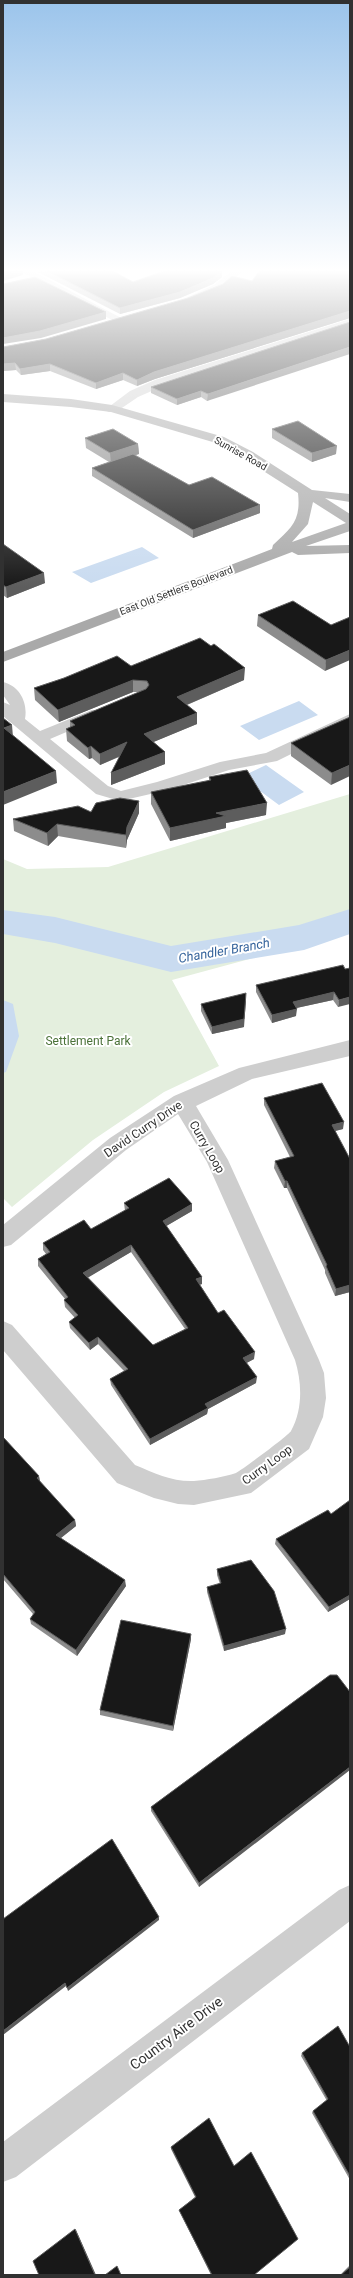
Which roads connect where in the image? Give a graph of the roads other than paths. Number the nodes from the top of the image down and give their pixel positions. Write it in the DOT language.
graph roads {
  1 [pos="183,375"];
  2 [pos="3,398"];
  3 [pos="112,408"];
  4 [pos="304,491"];
  5 [pos="350,498"];
  6 [pos="350,520"];
  7 [pos="350,526"];
  8 [pos="350,550"];
  9 [pos="273,553"];
  10 [pos="3,657"];
  11 [pos="3,687"];
  12 [pos="3,707"];
  13 [pos="111,708"];
  14 [pos="350,719"];
  15 [pos="18,722"];
  16 [pos="38,738"];
  17 [pos="350,1048"];
  18 [pos="182,1102"];
  19 [pos="3,1238"];
  20 [pos="3,1332"];
  21 [pos="350,1901"];
  22 [pos="3,2164"];
  1 -- 3 [label="street"];
  2 -- 3 [label="main road, Sunrise Road"];
  3 -- 4 [label="main road, Sunrise Road"];
  4 -- 5 [label="main road"];
  4 -- 6 [label="main road, Sunrise Road"];
  4 -- 9 [label="main road"];
  7 -- 9 [label="main road, East Old Settlers Boulevard"];
  8 -- 9 [label="main road"];
  9 -- 10 [label="main road, East Old Settlers Boulevard"];
  11 -- 15 [label="street"];
  12 -- 15 [label="street"];
  13 -- 16 [label="street"];
  14 -- 16 [label="street"];
  15 -- 16 [label="street"];
  17 -- 18 [label="street, David Curry Drive"];
  18 -- 19 [label="street, David Curry Drive"];
  18 -- 20 [label="street, Curry Loop"];
  21 -- 22 [label="street, Country Aire Drive"];
}
